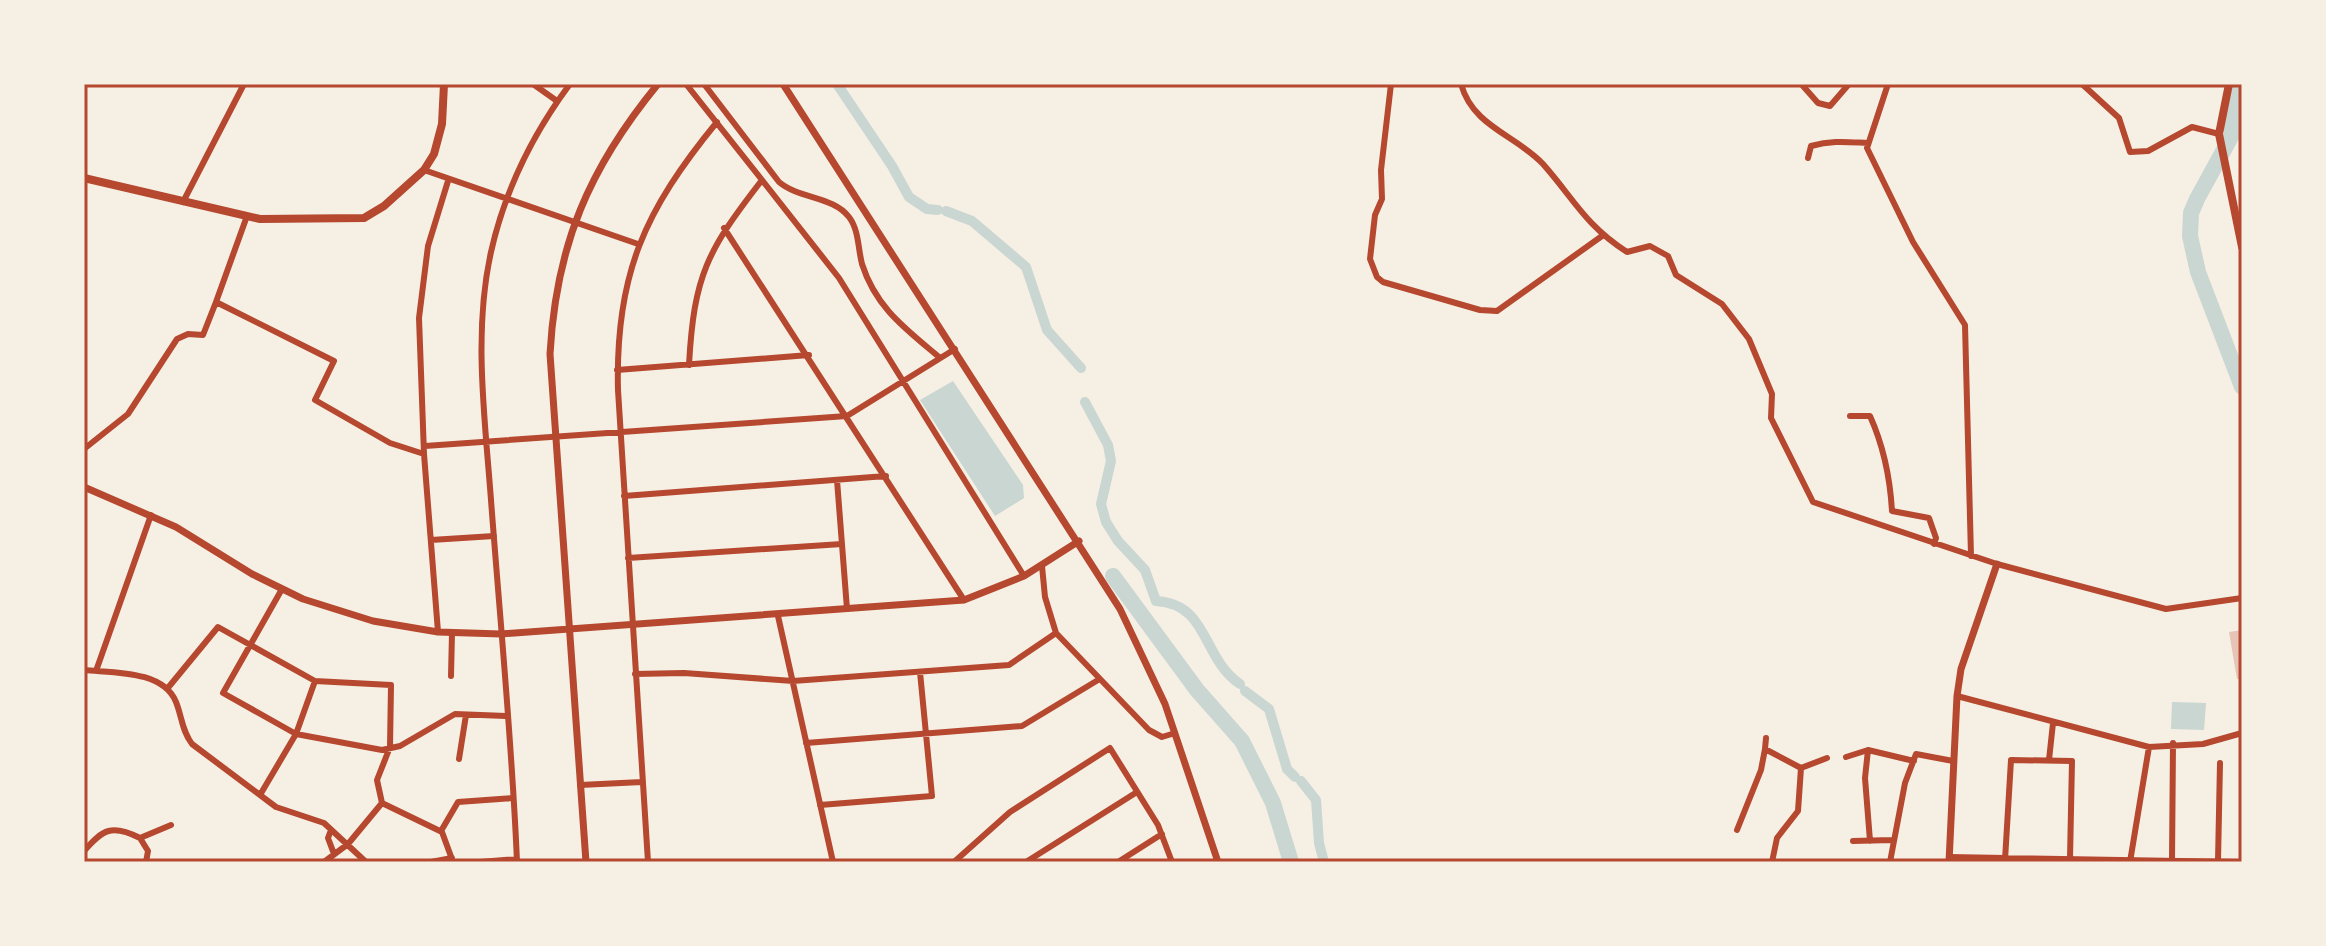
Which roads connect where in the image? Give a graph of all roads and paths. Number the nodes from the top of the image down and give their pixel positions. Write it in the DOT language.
graph roads {
  1 [pos="244,84"];
  2 [pos="444,84"];
  3 [pos="533,84"];
  4 [pos="570,84"];
  5 [pos="658,84"];
  6 [pos="686,84"];
  7 [pos="704,84"];
  8 [pos="783,84"];
  9 [pos="1391,84"];
  10 [pos="1461,84"];
  11 [pos="1849,84"];
  12 [pos="1888,84"];
  13 [pos="2082,84"];
  14 [pos="2229,84"];
  15 [pos="1803,86"];
  16 [pos="557,101"];
  17 [pos="717,122"];
  18 [pos="2219,134"];
  19 [pos="1868,143"];
  20 [pos="1808,158"];
  21 [pos="424,170"];
  22 [pos="84,178"];
  23 [pos="762,180"];
  24 [pos="448,181"];
  25 [pos="508,201"];
  26 [pos="183,202"];
  27 [pos="247,216"];
  28 [pos="871,219"];
  29 [pos="572,223"];
  30 [pos="724,228"];
  31 [pos="855,228"];
  32 [pos="1602,236"];
  33 [pos="638,244"];
  34 [pos="2242,247"];
  35 [pos="216,302"];
  36 [pos="955,349"];
  37 [pos="809,355"];
  38 [pos="939,357"];
  39 [pos="689,365"];
  40 [pos="617,370"];
  41 [pos="901,383"];
  42 [pos="847,416"];
  43 [pos="1850,416"];
  44 [pos="621,433"];
  45 [pos="556,438"];
  46 [pos="486,442"];
  47 [pos="84,449"];
  48 [pos="424,450"];
  49 [pos="886,476"];
  50 [pos="837,480"];
  51 [pos="84,487"];
  52 [pos="624,496"];
  53 [pos="151,515"];
  54 [pos="494,536"];
  55 [pos="431,540"];
  56 [pos="1079,541"];
  57 [pos="842,544"];
  58 [pos="1934,544"];
  59 [pos="1971,556"];
  60 [pos="628,558"];
  61 [pos="1997,564"];
  62 [pos="1042,566"];
  63 [pos="1024,576"];
  64 [pos="282,589"];
  65 [pos="2242,598"];
  66 [pos="964,600"];
  67 [pos="847,609"];
  68 [pos="778,616"];
  69 [pos="632,626"];
  70 [pos="570,630"];
  71 [pos="438,632"];
  72 [pos="452,633"];
  73 [pos="1056,633"];
  74 [pos="501,634"];
  75 [pos="250,645"];
  76 [pos="84,670"];
  77 [pos="96,671"];
  78 [pos="920,672"];
  79 [pos="635,674"];
  80 [pos="451,676"];
  81 [pos="1098,680"];
  82 [pos="315,681"];
  83 [pos="793,681"];
  84 [pos="167,689"];
  85 [pos="1957,696"];
  86 [pos="466,715"];
  87 [pos="506,716"];
  88 [pos="2053,723"];
  89 [pos="1175,733"];
  90 [pos="2242,733"];
  91 [pos="296,734"];
  92 [pos="926,734"];
  93 [pos="1766,738"];
  94 [pos="806,743"];
  95 [pos="2173,743"];
  96 [pos="2149,747"];
  97 [pos="390,749"];
  98 [pos="1765,749"];
  99 [pos="1868,750"];
  100 [pos="1846,757"];
  101 [pos="1827,758"];
  102 [pos="459,759"];
  103 [pos="2049,760"];
  104 [pos="1914,761"];
  105 [pos="1953,761"];
  106 [pos="2220,763"];
  107 [pos="1801,768"];
  108 [pos="642,782"];
  109 [pos="580,785"];
  110 [pos="1137,792"];
  111 [pos="260,795"];
  112 [pos="512,798"];
  113 [pos="382,803"];
  114 [pos="820,805"];
  115 [pos="171,825"];
  116 [pos="331,830"];
  117 [pos="1737,830"];
  118 [pos="441,831"];
  119 [pos="1162,834"];
  120 [pos="140,838"];
  121 [pos="1892,840"];
  122 [pos="1853,841"];
  123 [pos="1870,841"];
  124 [pos="348,844"];
  125 [pos="84,851"];
  126 [pos="334,854"];
  127 [pos="2070,859"];
  128 [pos="453,860"];
  129 [pos="1949,860"];
  130 [pos="2005,860"];
  131 [pos="517,861"];
  132 [pos="2130,861"];
  133 [pos="2172,861"];
  134 [pos="2218,861"];
  135 [pos="146,862"];
  136 [pos="324,862"];
  137 [pos="366,862"];
  138 [pos="431,862"];
  139 [pos="480,862"];
  140 [pos="586,862"];
  141 [pos="648,862"];
  142 [pos="833,862"];
  143 [pos="954,862"];
  144 [pos="1026,862"];
  145 [pos="1118,862"];
  146 [pos="1172,862"];
  147 [pos="1218,862"];
  148 [pos="1772,862"];
  149 [pos="1890,862"];
  150 [pos="2203,862"];
  151 [pos="2239,862"];
  1 -- 26 [label="street"];
  2 -- 21 [label="main road"];
  3 -- 16 [label="street"];
  4 -- 16 [label="street"];
  5 -- 29 [label="street"];
  6 -- 17 [label="street"];
  7 -- 31 [label="street"];
  8 -- 28 [label="street"];
  9 -- 32 [label="street"];
  10 -- 32 [label="street"];
  11 -- 15 [label="street"];
  12 -- 19 [label="street"];
  13 -- 18 [label="street"];
  14 -- 18 [label="main road"];
  16 -- 25 [label="street"];
  17 -- 23 [label="street"];
  17 -- 33 [label="street"];
  18 -- 34 [label="main road"];
  19 -- 20 [label="street"];
  19 -- 59 [label="street"];
  21 -- 24 [label="street"];
  21 -- 27 [label="main road"];
  22 -- 26 [label="main road"];
  23 -- 30 [label="street"];
  23 -- 41 [label="street"];
  24 -- 25 [label="street"];
  24 -- 48 [label="street"];
  25 -- 29 [label="street"];
  25 -- 46 [label="street"];
  26 -- 27 [label="main road"];
  27 -- 35 [label="street"];
  28 -- 31 [label="street"];
  28 -- 36 [label="street"];
  29 -- 33 [label="street"];
  29 -- 45 [label="street"];
  30 -- 37 [label="street"];
  30 -- 39 [label="street"];
  31 -- 38 [label="street"];
  32 -- 58 [label="street"];
  33 -- 40 [label="street"];
  35 -- 47 [label="street"];
  35 -- 48 [label="street"];
  36 -- 38 [label="street"];
  36 -- 56 [label="street"];
  37 -- 39 [label="street"];
  37 -- 42 [label="street"];
  38 -- 41 [label="street"];
  39 -- 40 [label="street"];
  40 -- 44 [label="street"];
  41 -- 42 [label="street"];
  41 -- 63 [label="street"];
  42 -- 44 [label="street"];
  42 -- 49 [label="street"];
  43 -- 58 [label="street"];
  44 -- 45 [label="street"];
  44 -- 52 [label="street"];
  45 -- 46 [label="street"];
  45 -- 70 [label="street"];
  46 -- 48 [label="street"];
  46 -- 54 [label="street"];
  48 -- 55 [label="street"];
  49 -- 50 [label="street"];
  49 -- 66 [label="street"];
  50 -- 52 [label="street"];
  50 -- 57 [label="street"];
  51 -- 53 [label="street"];
  52 -- 60 [label="street"];
  53 -- 64 [label="street"];
  53 -- 77 [label="street"];
  54 -- 55 [label="street"];
  54 -- 74 [label="street"];
  55 -- 71 [label="street"];
  56 -- 62 [label="street"];
  56 -- 89 [label="street"];
  57 -- 60 [label="street"];
  57 -- 67 [label="street"];
  58 -- 59 [label="street"];
  59 -- 61 [label="street"];
  60 -- 69 [label="street"];
  61 -- 65 [label="street"];
  61 -- 85 [label="street"];
  62 -- 63 [label="street"];
  62 -- 73 [label="street"];
  63 -- 66 [label="street"];
  64 -- 71 [label="street"];
  64 -- 75 [label="street"];
  66 -- 67 [label="street"];
  67 -- 68 [label="street"];
  68 -- 69 [label="street"];
  68 -- 83 [label="street"];
  69 -- 70 [label="street"];
  69 -- 79 [label="street"];
  70 -- 74 [label="street"];
  70 -- 109 [label="street"];
  71 -- 72 [label="street"];
  72 -- 74 [label="street"];
  72 -- 80 [label="street"];
  73 -- 78 [label="street"];
  73 -- 81 [label="street"];
  74 -- 87 [label="street"];
  75 -- 82 [label="street"];
  75 -- 84 [label="street"];
  75 -- 91 [label="street"];
  76 -- 77 [label="street"];
  77 -- 84 [label="street"];
  78 -- 83 [label="street"];
  78 -- 92 [label="street"];
  79 -- 83 [label="street"];
  79 -- 108 [label="street"];
  81 -- 89 [label="street"];
  81 -- 92 [label="street"];
  82 -- 91 [label="street"];
  82 -- 97 [label="street"];
  83 -- 94 [label="street"];
  84 -- 111 [label="street"];
  85 -- 88 [label="street"];
  85 -- 105 [label="street"];
  86 -- 87 [label="street"];
  86 -- 97 [label="street"];
  86 -- 102 [label="street"];
  87 -- 112 [label="street"];
  88 -- 96 [label="street"];
  88 -- 103 [label="street"];
  89 -- 147 [label="street"];
  90 -- 95 [label="street"];
  91 -- 97 [label="street"];
  91 -- 111 [label="street"];
  92 -- 94 [label="street"];
  92 -- 114 [label="street"];
  93 -- 98 [label="street"];
  94 -- 114 [label="street"];
  95 -- 96 [label="street"];
  95 -- 133 [label="street"];
  96 -- 132 [label="street"];
  97 -- 113 [label="street"];
  98 -- 107 [label="street"];
  98 -- 117 [label="street"];
  99 -- 100 [label="street"];
  99 -- 104 [label="street"];
  99 -- 123 [label="street"];
  101 -- 107 [label="street"];
  103 -- 127 [label="street"];
  103 -- 130 [label="street"];
  104 -- 105 [label="street"];
  104 -- 121 [label="street"];
  105 -- 129 [label="street"];
  106 -- 134 [label="street"];
  107 -- 148 [label="street"];
  108 -- 109 [label="street"];
  108 -- 141 [label="street"];
  109 -- 140 [label="street"];
  110 -- 119 [label="street"];
  110 -- 143 [label="street"];
  110 -- 144 [label="street"];
  111 -- 116 [label="street"];
  112 -- 118 [label="street"];
  112 -- 131 [label="street"];
  113 -- 118 [label="street"];
  113 -- 124 [label="street"];
  114 -- 142 [label="street"];
  115 -- 120 [label="street"];
  116 -- 124 [label="street"];
  116 -- 126 [label="street"];
  118 -- 128 [label="street"];
  119 -- 145 [label="street"];
  119 -- 146 [label="street"];
  120 -- 125 [label="street"];
  120 -- 135 [label="street"];
  121 -- 123 [label="street"];
  121 -- 149 [label="street"];
  122 -- 123 [label="street"];
  124 -- 126 [label="street"];
  124 -- 137 [label="street"];
  126 -- 136 [label="street"];
  127 -- 130 [label="street"];
  127 -- 132 [label="street"];
  128 -- 138 [label="street"];
  129 -- 130 [label="street"];
  131 -- 139 [label="street"];
  132 -- 133 [label="street"];
  133 -- 150 [label="street"];
  134 -- 150 [label="street"];
  134 -- 151 [label="street"];
}
